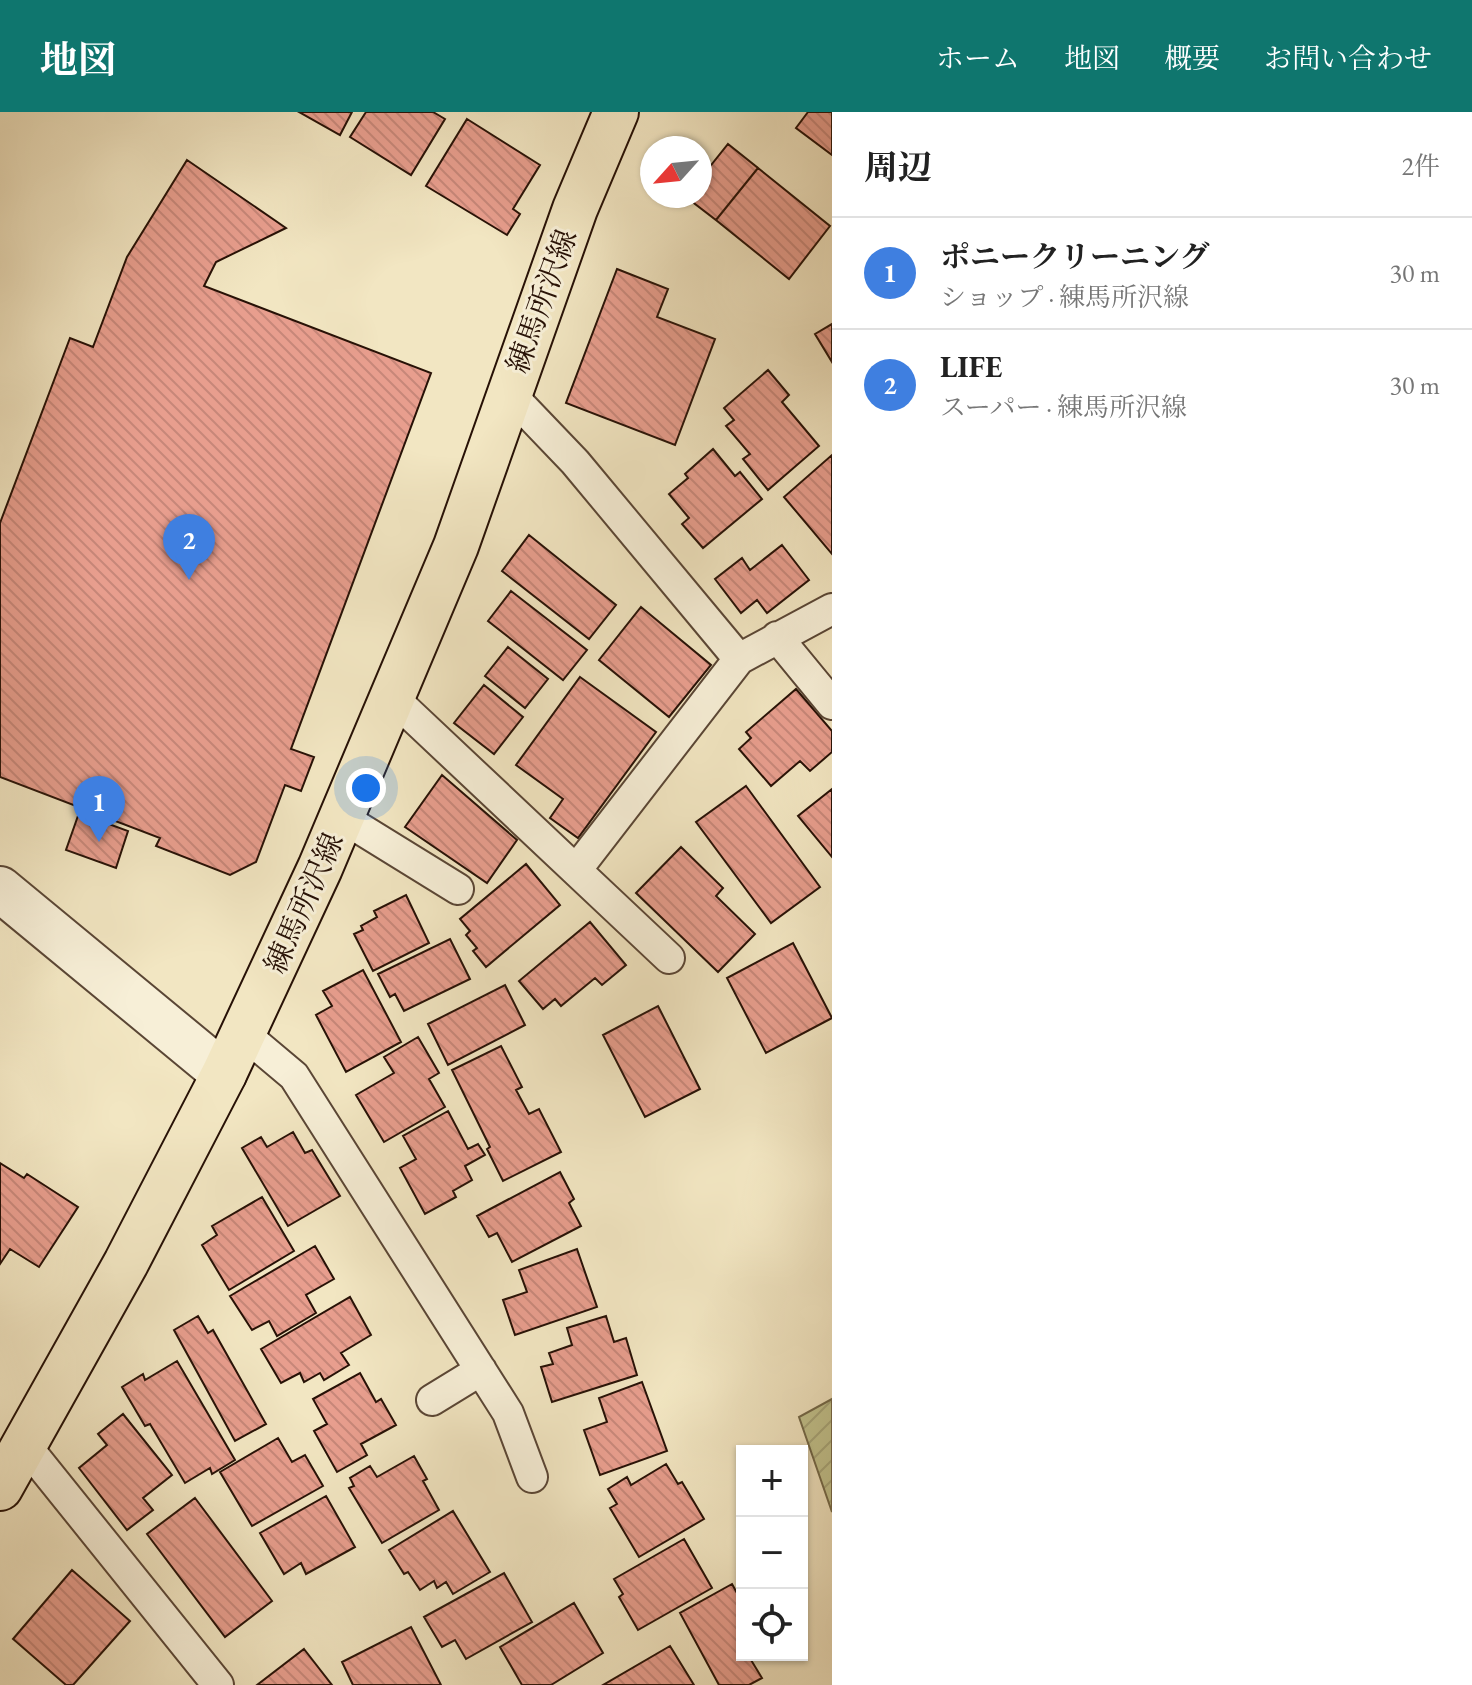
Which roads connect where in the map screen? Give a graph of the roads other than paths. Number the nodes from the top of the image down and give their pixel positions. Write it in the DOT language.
graph roads {
  1 [pos="616,112"];
  2 [pos="509,393"];
  3 [pos="832,609"];
  4 [pos="777,637"];
  5 [pos="739,659"];
  6 [pos="393,698"];
  7 [pos="832,704"];
  8 [pos="343,818"];
  9 [pos="576,870"];
  10 [pos="0,889"];
  11 [pos="458,889"];
  12 [pos="669,958"];
  13 [pos="244,1034"];
  14 [pos="224,1074"];
  15 [pos="481,1370"];
  16 [pos="432,1400"];
  17 [pos="25,1445"];
  18 [pos="532,1477"];
  19 [pos="0,1488"];
  20 [pos="218,1685"];
  1 -- 2 [label="main road, 練馬所沢線"];
  2 -- 5 [label="lane"];
  2 -- 6 [label="main road, 練馬所沢線"];
  3 -- 4 [label="lane"];
  4 -- 5 [label="lane"];
  4 -- 7 [label="lane"];
  5 -- 9 [label="lane"];
  6 -- 8 [label="main road, 練馬所沢線"];
  6 -- 9 [label="lane"];
  8 -- 11 [label="lane"];
  8 -- 13 [label="main road, 練馬所沢線"];
  9 -- 12 [label="lane"];
  10 -- 14 [label="street"];
  13 -- 14 [label="main road, 練馬所沢線"];
  13 -- 15 [label="lane"];
  14 -- 17 [label="main road, 練馬所沢線"];
  15 -- 16 [label="lane"];
  15 -- 18 [label="lane"];
  17 -- 19 [label="main road, 練馬所沢線"];
  17 -- 20 [label="lane"];
}
